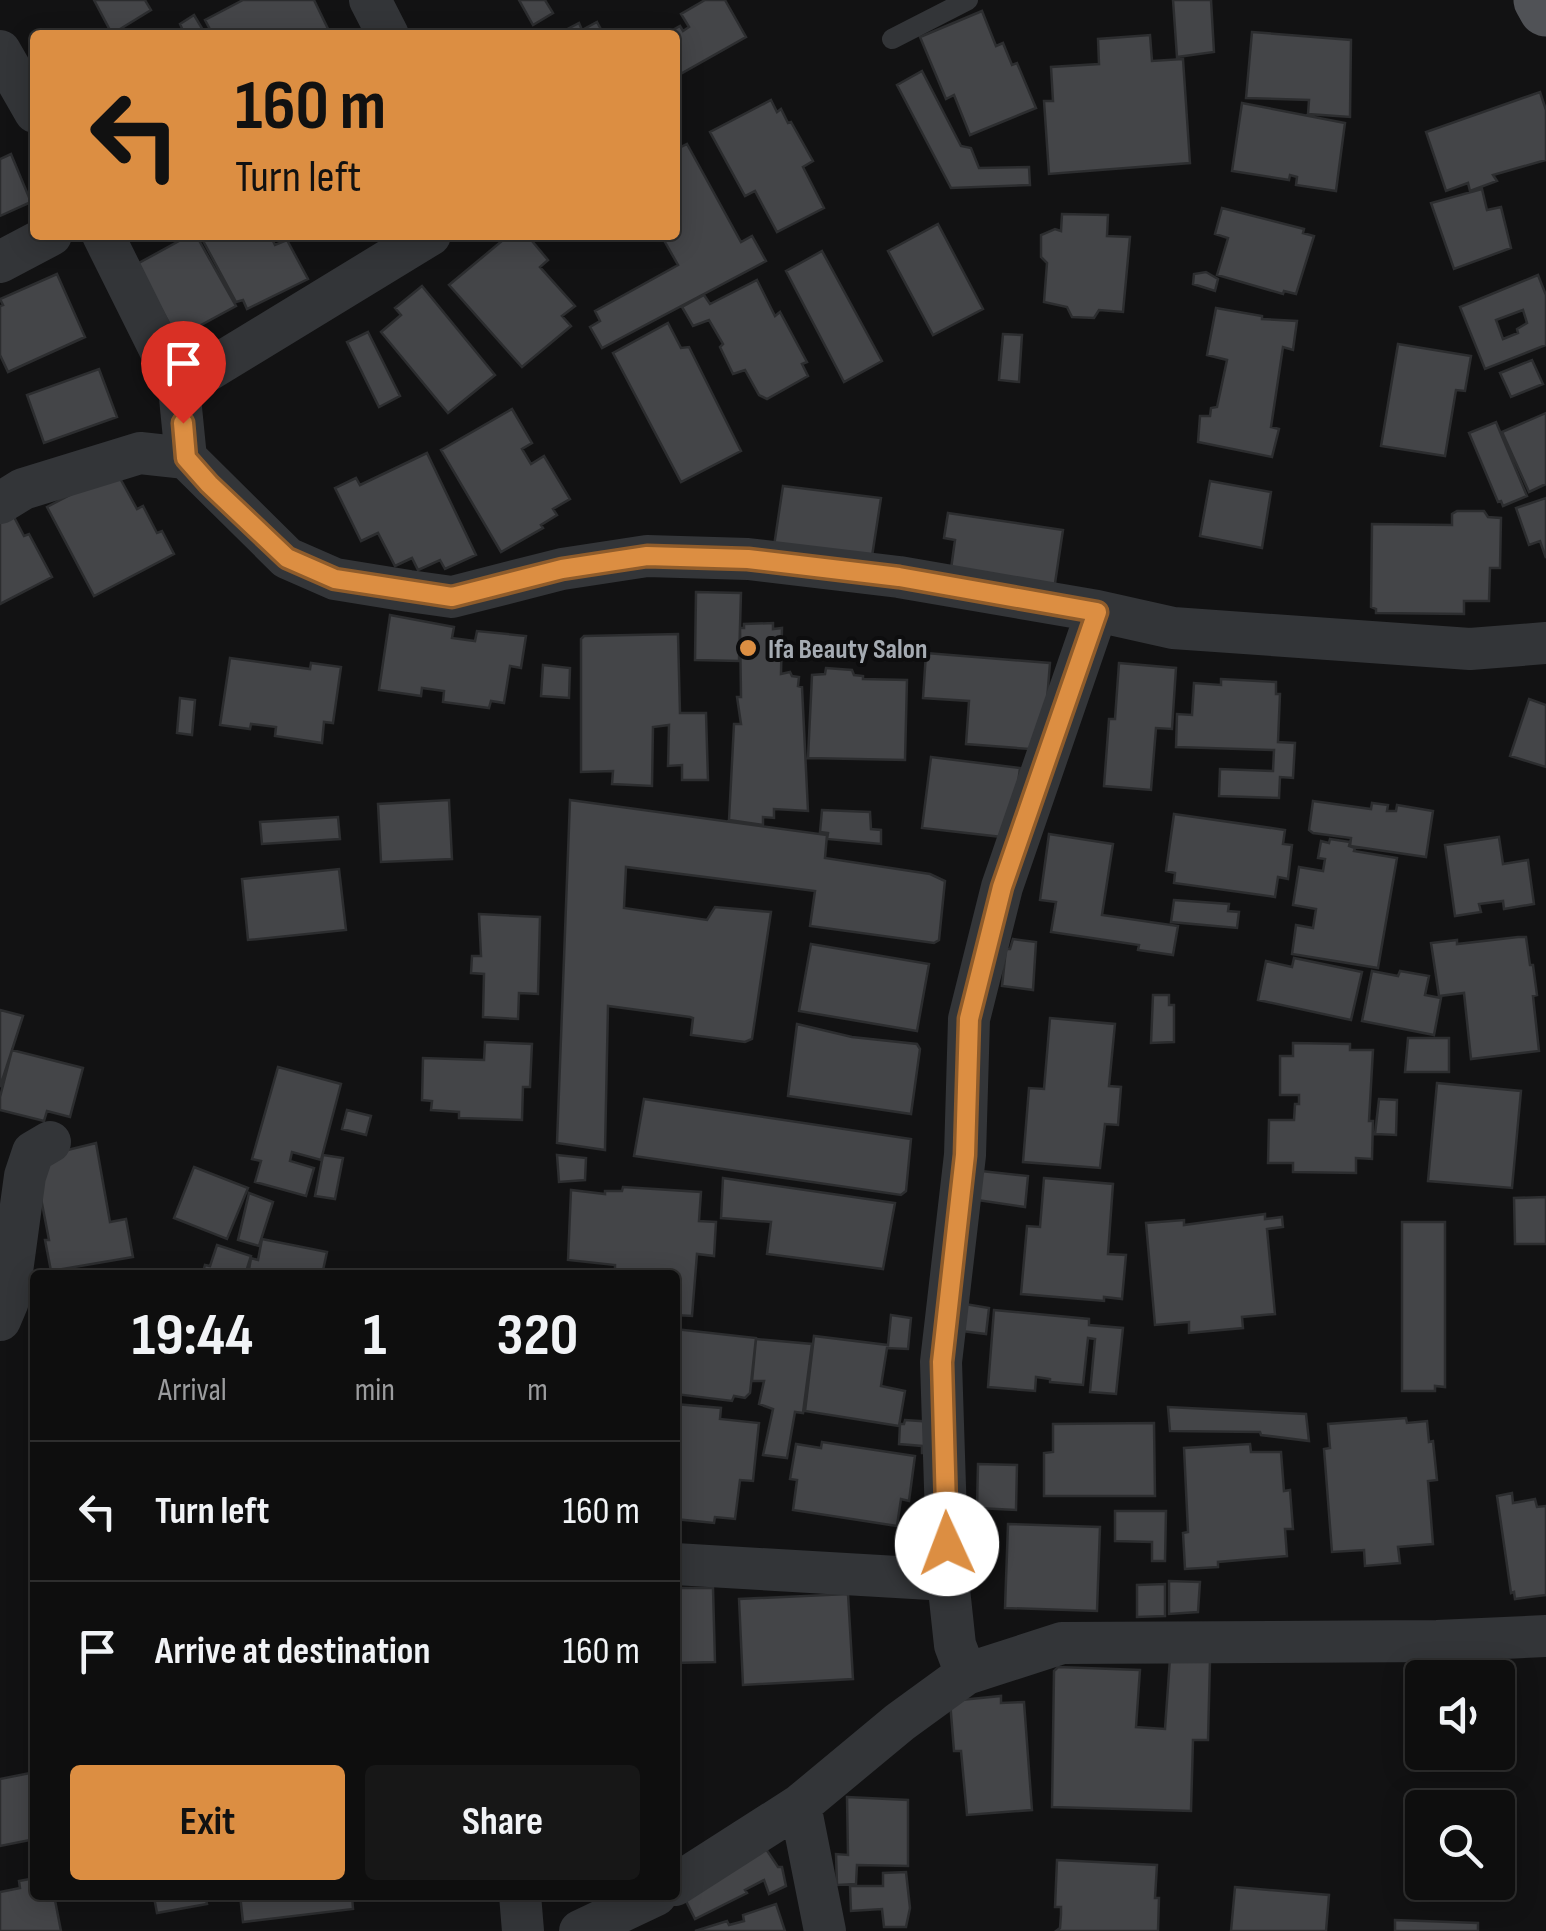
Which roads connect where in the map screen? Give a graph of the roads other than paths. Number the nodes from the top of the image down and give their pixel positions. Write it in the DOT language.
graph roads {
  1 [pos="370,0"];
  2 [pos="968,0"];
  3 [pos="1541,0"];
  4 [pos="1546,9"];
  5 [pos="385,30"];
  6 [pos="892,39"];
  7 [pos="0,51"];
  8 [pos="30,103"];
  9 [pos="42,240"];
  10 [pos="106,240"];
  11 [pos="422,240"];
  12 [pos="0,262"];
  13 [pos="179,388"];
  14 [pos="186,458"];
  15 [pos="0,503"];
  16 [pos="1097,612"];
  17 [pos="1546,642"];
  18 [pos="50,1142"];
  19 [pos="0,1320"];
  20 [pos="680,1564"];
  21 [pos="948,1580"];
  22 [pos="1546,1636"];
  23 [pos="966,1674"];
  24 [pos="800,1806"];
  25 [pos="680,1882"];
  26 [pos="520,1900"];
  27 [pos="645,1900"];
  28 [pos="523,1931"];
  29 [pos="580,1931"];
  30 [pos="825,1931"];
  1 -- 5 [label="street"];
  2 -- 6 [label="lane"];
  3 -- 4 [label="main road"];
  7 -- 8 [label="street"];
  9 -- 12 [label="street"];
  10 -- 13 [label="street"];
  11 -- 13 [label="street"];
  13 -- 14 [label="street"];
  14 -- 15 [label="street"];
  14 -- 16 [label="street"];
  16 -- 17 [label="street"];
  16 -- 21 [label="street"];
  18 -- 19 [label="street"];
  20 -- 21 [label="street"];
  21 -- 23 [label="street"];
  22 -- 23 [label="street"];
  23 -- 24 [label="street"];
  24 -- 25 [label="street"];
  24 -- 30 [label="street"];
  26 -- 28 [label="street"];
  27 -- 29 [label="street"];
}
